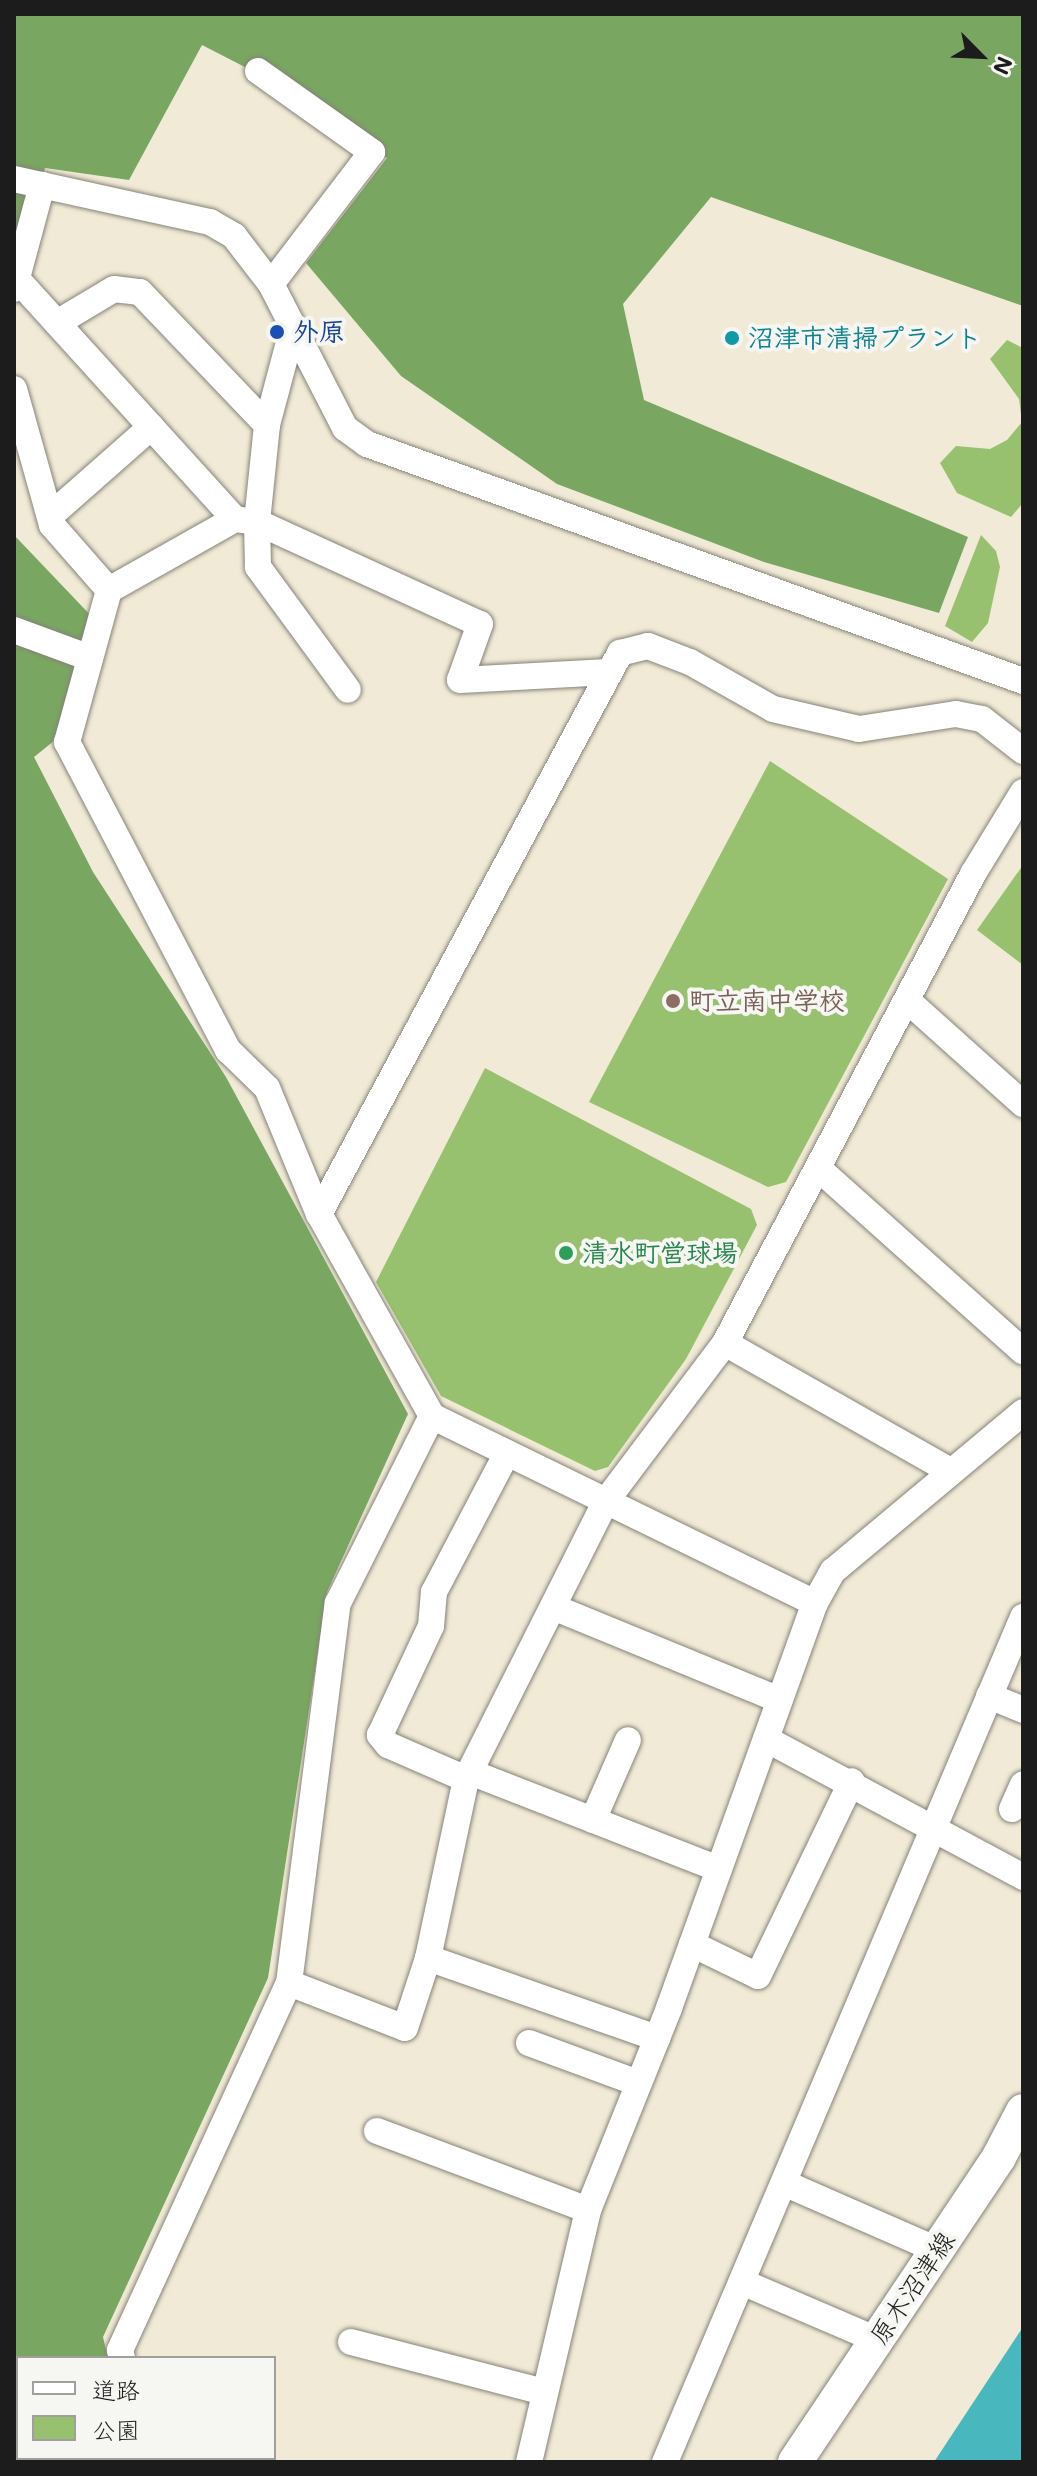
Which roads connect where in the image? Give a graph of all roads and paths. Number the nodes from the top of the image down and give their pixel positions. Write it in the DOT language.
graph roads {
  1 [pos="258,71"];
  2 [pos="14,179"];
  3 [pos="42,185"];
  4 [pos="15,284"];
  5 [pos="271,284"];
  6 [pos="57,323"];
  7 [pos="292,331"];
  8 [pos="14,389"];
  9 [pos="267,425"];
  10 [pos="151,427"];
  11 [pos="50,516"];
  12 [pos="246,520"];
  13 [pos="109,590"];
  14 [pos="14,630"];
  15 [pos="90,658"];
  16 [pos="609,672"];
  17 [pos="1023,681"];
  18 [pos="348,690"];
  19 [pos="1023,751"];
  20 [pos="1023,792"];
  21 [pos="907,1000"];
  22 [pos="1023,1104"];
  23 [pos="818,1168"];
  24 [pos="319,1214"];
  25 [pos="725,1343"];
  26 [pos="1023,1351"];
  27 [pos="1023,1412"];
  28 [pos="432,1416"];
  29 [pos="507,1453"];
  30 [pos="949,1470"];
  31 [pos="606,1501"];
  32 [pos="815,1603"];
  33 [pos="553,1607"];
  34 [pos="1023,1617"];
  35 [pos="989,1696"];
  36 [pos="780,1700"];
  37 [pos="1023,1710"];
  38 [pos="766,1739"];
  39 [pos="628,1740"];
  40 [pos="468,1776"];
  41 [pos="852,1781"];
  42 [pos="1023,1784"];
  43 [pos="1012,1809"];
  44 [pos="593,1820"];
  45 [pos="931,1824"];
  46 [pos="719,1869"];
  47 [pos="1023,1877"];
  48 [pos="692,1944"];
  49 [pos="428,1958"];
  50 [pos="289,1983"];
  51 [pos="657,2038"];
  52 [pos="529,2043"];
  53 [pos="638,2083"];
  54 [pos="1023,2111"];
  55 [pos="377,2131"];
  56 [pos="784,2183"];
  57 [pos="588,2210"];
  58 [pos="937,2250"];
  59 [pos="742,2282"];
  60 [pos="877,2340"];
  61 [pos="351,2342"];
  62 [pos="122,2356"];
  63 [pos="545,2392"];
  64 [pos="529,2462"];
  65 [pos="665,2462"];
  66 [pos="795,2462"];
  1 -- 5 [label="street"];
  2 -- 3 [label="street"];
  3 -- 4 [label="street"];
  3 -- 5 [label="street"];
  4 -- 6 [label="street"];
  5 -- 7 [label="street"];
  6 -- 9 [label="street"];
  6 -- 10 [label="street"];
  7 -- 9 [label="street"];
  7 -- 17 [label="street"];
  8 -- 11 [label="street"];
  9 -- 12 [label="street"];
  10 -- 11 [label="street"];
  10 -- 12 [label="street"];
  11 -- 13 [label="street"];
  12 -- 13 [label="street"];
  12 -- 16 [label="street"];
  12 -- 18 [label="street"];
  13 -- 15 [label="street"];
  14 -- 15 [label="street"];
  15 -- 24 [label="street"];
  16 -- 19 [label="street"];
  16 -- 24 [label="street"];
  20 -- 21 [label="street"];
  21 -- 22 [label="street"];
  21 -- 23 [label="street"];
  23 -- 25 [label="street"];
  23 -- 26 [label="street"];
  24 -- 28 [label="street"];
  25 -- 30 [label="street"];
  25 -- 31 [label="street"];
  27 -- 30 [label="street"];
  28 -- 29 [label="street"];
  28 -- 50 [label="street"];
  29 -- 31 [label="street"];
  29 -- 40 [label="street"];
  30 -- 32 [label="street"];
  31 -- 32 [label="street"];
  31 -- 33 [label="street"];
  32 -- 36 [label="street"];
  33 -- 36 [label="street"];
  33 -- 40 [label="street"];
  34 -- 35 [label="street"];
  35 -- 37 [label="street"];
  35 -- 45 [label="street"];
  36 -- 38 [label="street"];
  38 -- 41 [label="street"];
  38 -- 46 [label="street"];
  39 -- 44 [label="street"];
  40 -- 44 [label="street"];
  40 -- 49 [label="street"];
  41 -- 45 [label="street"];
  41 -- 48 [label="street"];
  42 -- 43 [label="street"];
  44 -- 46 [label="street"];
  45 -- 47 [label="street"];
  45 -- 56 [label="street"];
  46 -- 48 [label="street"];
  48 -- 51 [label="street"];
  49 -- 50 [label="street"];
  49 -- 51 [label="street"];
  50 -- 62 [label="street"];
  51 -- 53 [label="street"];
  52 -- 53 [label="street"];
  53 -- 57 [label="street"];
  54 -- 58 [label="main road, 原木沼津線"];
  55 -- 57 [label="street"];
  56 -- 58 [label="street"];
  56 -- 59 [label="street"];
  57 -- 63 [label="street"];
  58 -- 60 [label="main road, 原木沼津線"];
  59 -- 60 [label="street"];
  59 -- 65 [label="street"];
  60 -- 66 [label="main road, 原木沼津線"];
  61 -- 63 [label="street"];
  63 -- 64 [label="street"];
}
